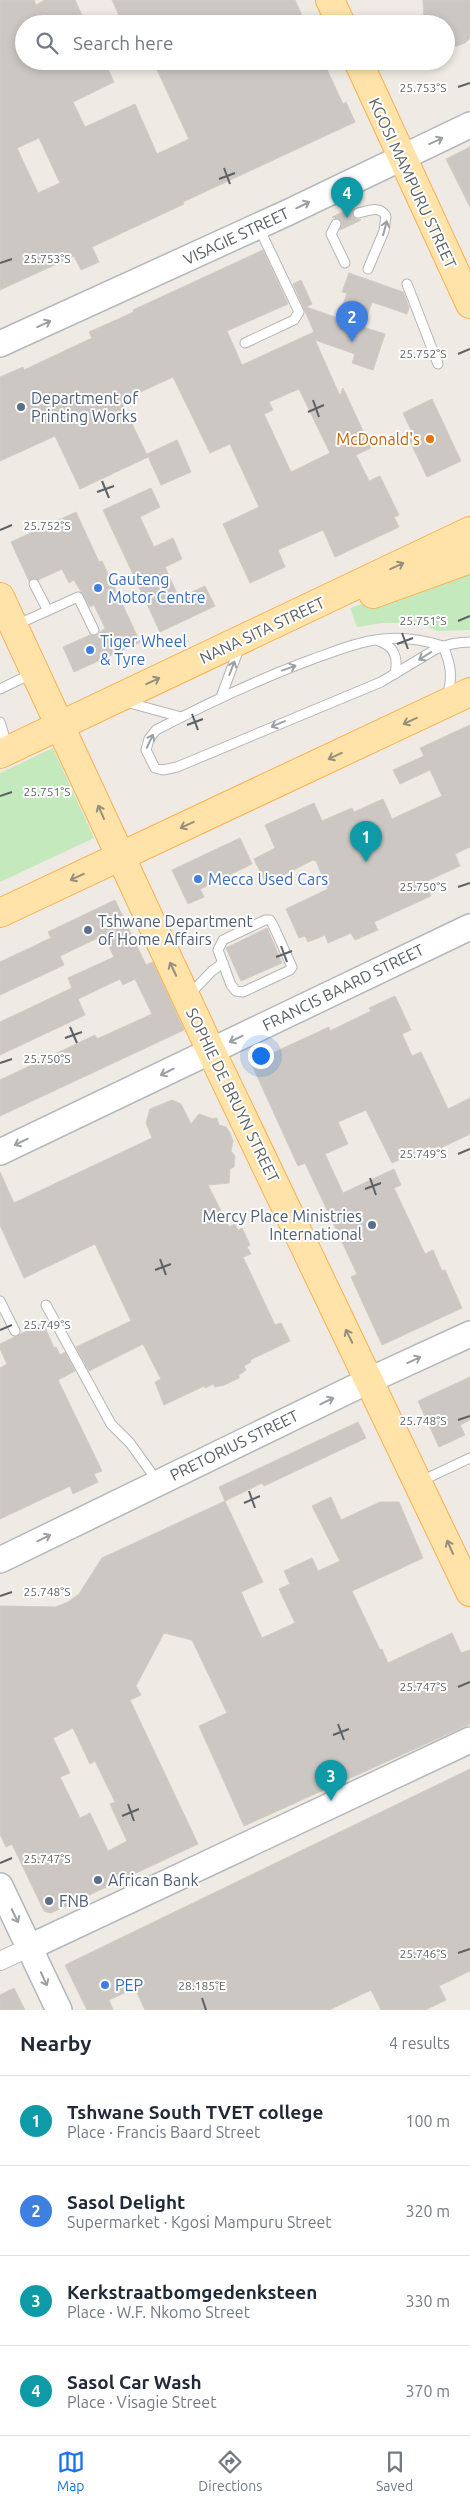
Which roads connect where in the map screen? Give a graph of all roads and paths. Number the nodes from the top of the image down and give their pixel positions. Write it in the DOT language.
graph roads {
  1 [pos="330,0"];
  2 [pos="337,15"];
  3 [pos="362,70"];
  4 [pos="470,125"];
  5 [pos="401,158"];
  6 [pos="358,213"];
  7 [pos="336,224"];
  8 [pos="258,226"];
  9 [pos="345,263"];
  10 [pos="368,270"];
  11 [pos="407,284"];
  12 [pos="470,304"];
  13 [pos="245,343"];
  14 [pos="0,344"];
  15 [pos="438,364"];
  16 [pos="470,531"];
  17 [pos="470,559"];
  18 [pos="34,584"];
  19 [pos="0,596"];
  20 [pos="47,609"];
  21 [pos="274,624"];
  22 [pos="14,626"];
  23 [pos="94,630"];
  24 [pos="243,639"];
  25 [pos="374,640"];
  26 [pos="470,642"];
  27 [pos="443,646"];
  28 [pos="36,671"];
  29 [pos="395,674"];
  30 [pos="0,689"];
  31 [pos="470,692"];
  32 [pos="221,697"];
  33 [pos="114,700"];
  34 [pos="445,704"];
  35 [pos="181,717"];
  36 [pos="0,722"];
  37 [pos="61,724"];
  38 [pos="4,752"];
  39 [pos="121,856"];
  40 [pos="0,913"];
  41 [pos="470,926"];
  42 [pos="223,963"];
  43 [pos="186,997"];
  44 [pos="211,1051"];
  45 [pos="0,1152"];
  46 [pos="0,1301"];
  47 [pos="46,1305"];
  48 [pos="15,1331"];
  49 [pos="470,1334"];
  50 [pos="370,1380"];
  51 [pos="470,1458"];
  52 [pos="158,1482"];
  53 [pos="419,1482"];
  54 [pos="0,1560"];
  55 [pos="470,1592"];
  56 [pos="470,1740"];
  57 [pos="0,1886"];
  58 [pos="30,1947"];
  59 [pos="0,1961"];
  60 [pos="59,2010"];
  1 -- 2 [label="main road"];
  3 -- 5 [label="main road, KGOSI MAMPURU STREET"];
  5 -- 4 [label="street, VISAGIE STREET, one-way"];
  8 -- 5 [label="street, VISAGIE STREET, one-way"];
  5 -- 12 [label="main road, KGOSI MAMPURU STREET"];
  10 -- 6 [label="lane, one-way"];
  7 -- 9 [label="lane"];
  8 -- 13 [label="lane"];
  14 -- 8 [label="street, VISAGIE STREET, one-way"];
  11 -- 15 [label="lane"];
  21 -- 16 [label="main road, NANA SITA STREET, one-way"];
  17 -- 21 [label="main road"];
  18 -- 20 [label="lane"];
  19 -- 22 [label="main road, SOPHIE DE BRUYN STREET"];
  20 -- 22 [label="lane"];
  20 -- 23 [label="lane"];
  21 -- 24 [label="main road, NANA SITA STREET"];
  22 -- 28 [label="main road, SOPHIE DE BRUYN STREET"];
  32 -- 24 [label="lane, one-way"];
  33 -- 24 [label="main road, NANA SITA STREET, one-way"];
  25 -- 27 [label="lane"];
  25 -- 29 [label="lane"];
  32 -- 25 [label="lane, one-way"];
  26 -- 27 [label="lane"];
  27 -- 29 [label="lane, one-way"];
  27 -- 34 [label="lane"];
  28 -- 30 [label="lane"];
  28 -- 37 [label="main road, SOPHIE DE BRUYN STREET"];
  29 -- 35 [label="lane, one-way"];
  31 -- 34 [label="main road"];
  32 -- 35 [label="lane"];
  33 -- 35 [label="lane"];
  33 -- 37 [label="main road, NANA SITA STREET"];
  34 -- 39 [label="main road, one-way"];
  36 -- 38 [label="lane"];
  37 -- 38 [label="main road, NANA SITA STREET"];
  39 -- 37 [label="main road, SOPHIE DE BRUYN STREET, one-way"];
  39 -- 40 [label="main road, one-way"];
  43 -- 39 [label="main road, SOPHIE DE BRUYN STREET, one-way"];
  41 -- 44 [label="street, FRANCIS BAARD STREET, one-way"];
  42 -- 42 [label="lane"];
  42 -- 43 [label="lane"];
  43 -- 44 [label="main road, SOPHIE DE BRUYN STREET"];
  44 -- 45 [label="street, FRANCIS BAARD STREET, one-way"];
  50 -- 44 [label="main road, SOPHIE DE BRUYN STREET, one-way"];
  46 -- 48 [label="lane"];
  47 -- 52 [label="lane"];
  50 -- 49 [label="street, PRETORIUS STREET, one-way"];
  52 -- 50 [label="street, PRETORIUS STREET, one-way"];
  50 -- 53 [label="main road, SOPHIE DE BRUYN STREET"];
  51 -- 53 [label="lane"];
  54 -- 52 [label="street, PRETORIUS STREET, one-way"];
  55 -- 53 [label="main road, SOPHIE DE BRUYN STREET, one-way"];
  56 -- 58 [label="street"];
  57 -- 58 [label="street, one-way"];
  58 -- 59 [label="street"];
  58 -- 60 [label="street, one-way"];
}
